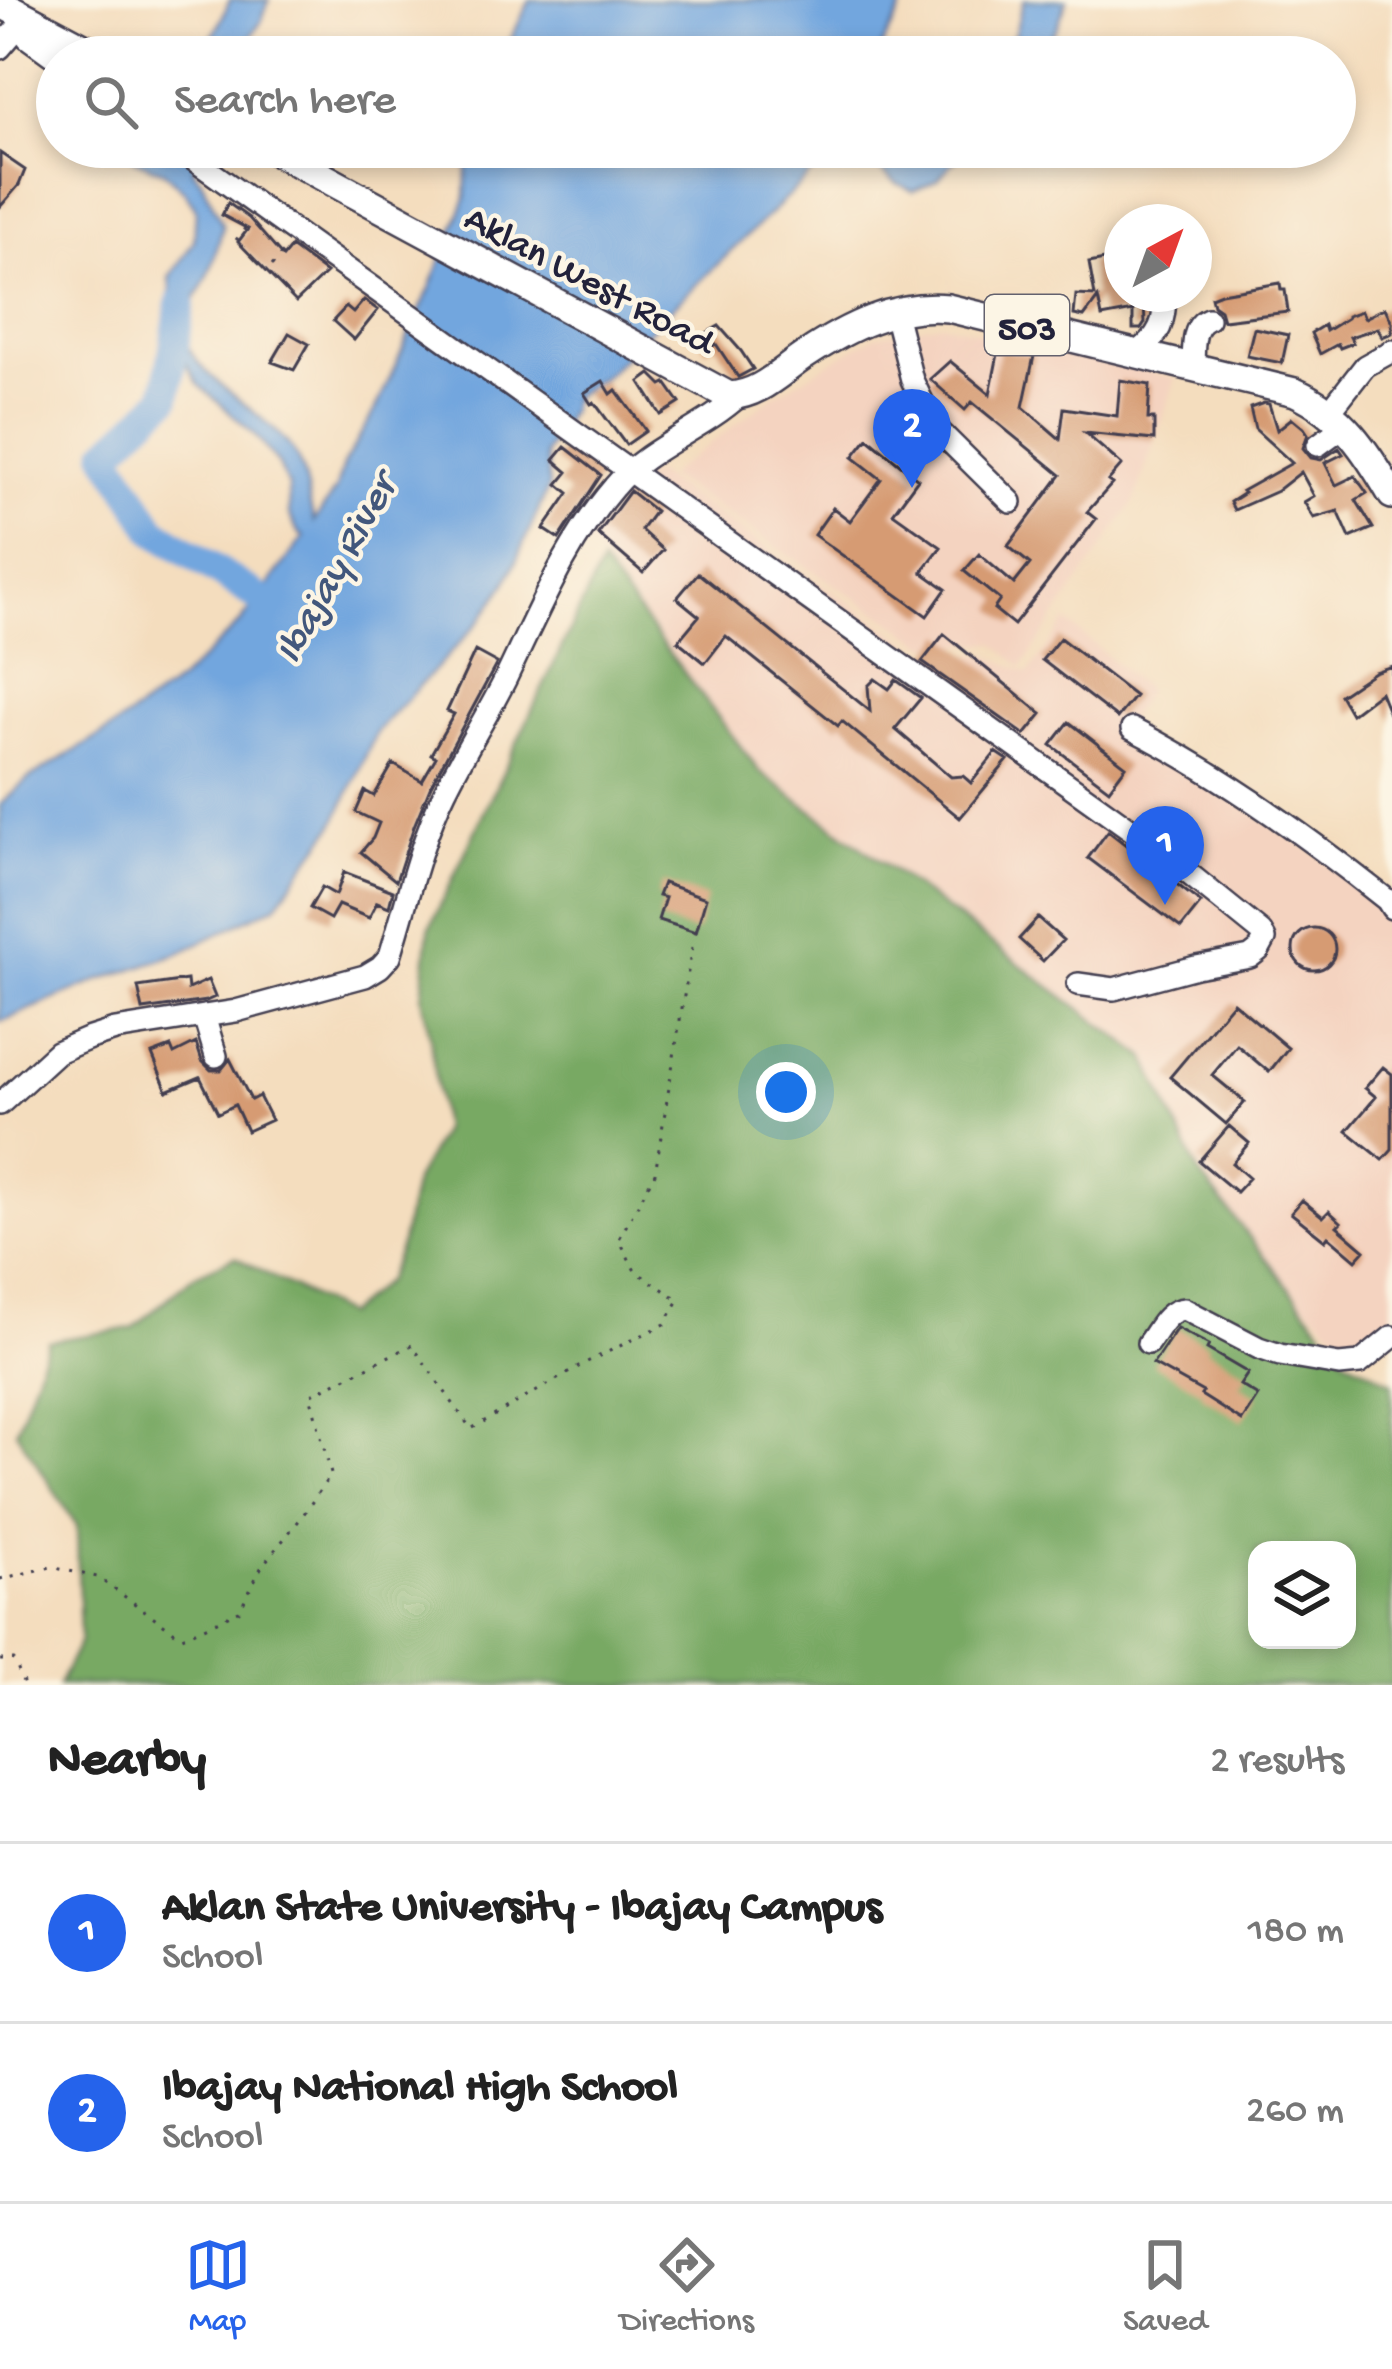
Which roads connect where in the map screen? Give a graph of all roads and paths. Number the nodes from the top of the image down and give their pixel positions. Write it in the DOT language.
graph roads {
  1 [pos="13,9"];
  2 [pos="63,36"];
  3 [pos="36,44"];
  4 [pos="0,48"];
  5 [pos="205,168"];
  6 [pos="307,168"];
  7 [pos="261,208"];
  8 [pos="297,233"];
  9 [pos="236,240"];
  10 [pos="272,266"];
  11 [pos="1165,312"];
  12 [pos="895,313"];
  13 [pos="1208,319"];
  14 [pos="1392,351"];
  15 [pos="1137,353"];
  16 [pos="1193,367"];
  17 [pos="739,396"];
  18 [pos="1337,418"];
  19 [pos="1318,445"];
  20 [pos="629,472"];
  21 [pos="1392,495"];
  22 [pos="1011,502"];
  23 [pos="1132,729"];
  24 [pos="1392,908"];
  25 [pos="692,947"];
  26 [pos="1078,984"];
  27 [pos="204,1016"];
  28 [pos="216,1056"];
  29 [pos="0,1104"];
  30 [pos="1392,1336"];
  31 [pos="1148,1343"];
  32 [pos="0,1580"];
  33 [pos="0,1660"];
  34 [pos="24,1685"];
  1 -- 2 [label="main road"];
  1 -- 3 [label="street"];
  1 -- 4 [label="street"];
  5 -- 7 [label="street"];
  6 -- 17 [label="main road, Aklan West Road"];
  7 -- 8 [label="street"];
  7 -- 9 [label="path"];
  8 -- 10 [label="path"];
  8 -- 20 [label="street"];
  11 -- 15 [label="street"];
  12 -- 15 [label="main road, Aklan West Road / 503"];
  12 -- 17 [label="main road, Aklan West Road / 503"];
  12 -- 22 [label="street"];
  13 -- 16 [label="street"];
  14 -- 18 [label="street"];
  15 -- 16 [label="main road, Aklan West Road / 503"];
  16 -- 18 [label="main road, Aklan West Road / 503"];
  17 -- 20 [label="street"];
  18 -- 19 [label="street"];
  18 -- 21 [label="main road, Aklan West Road / 503"];
  20 -- 26 [label="street"];
  20 -- 27 [label="street"];
  23 -- 24 [label="street"];
  25 -- 32 [label="path"];
  27 -- 28 [label="street"];
  27 -- 29 [label="street"];
  30 -- 31 [label="street"];
  33 -- 34 [label="path"];
}
